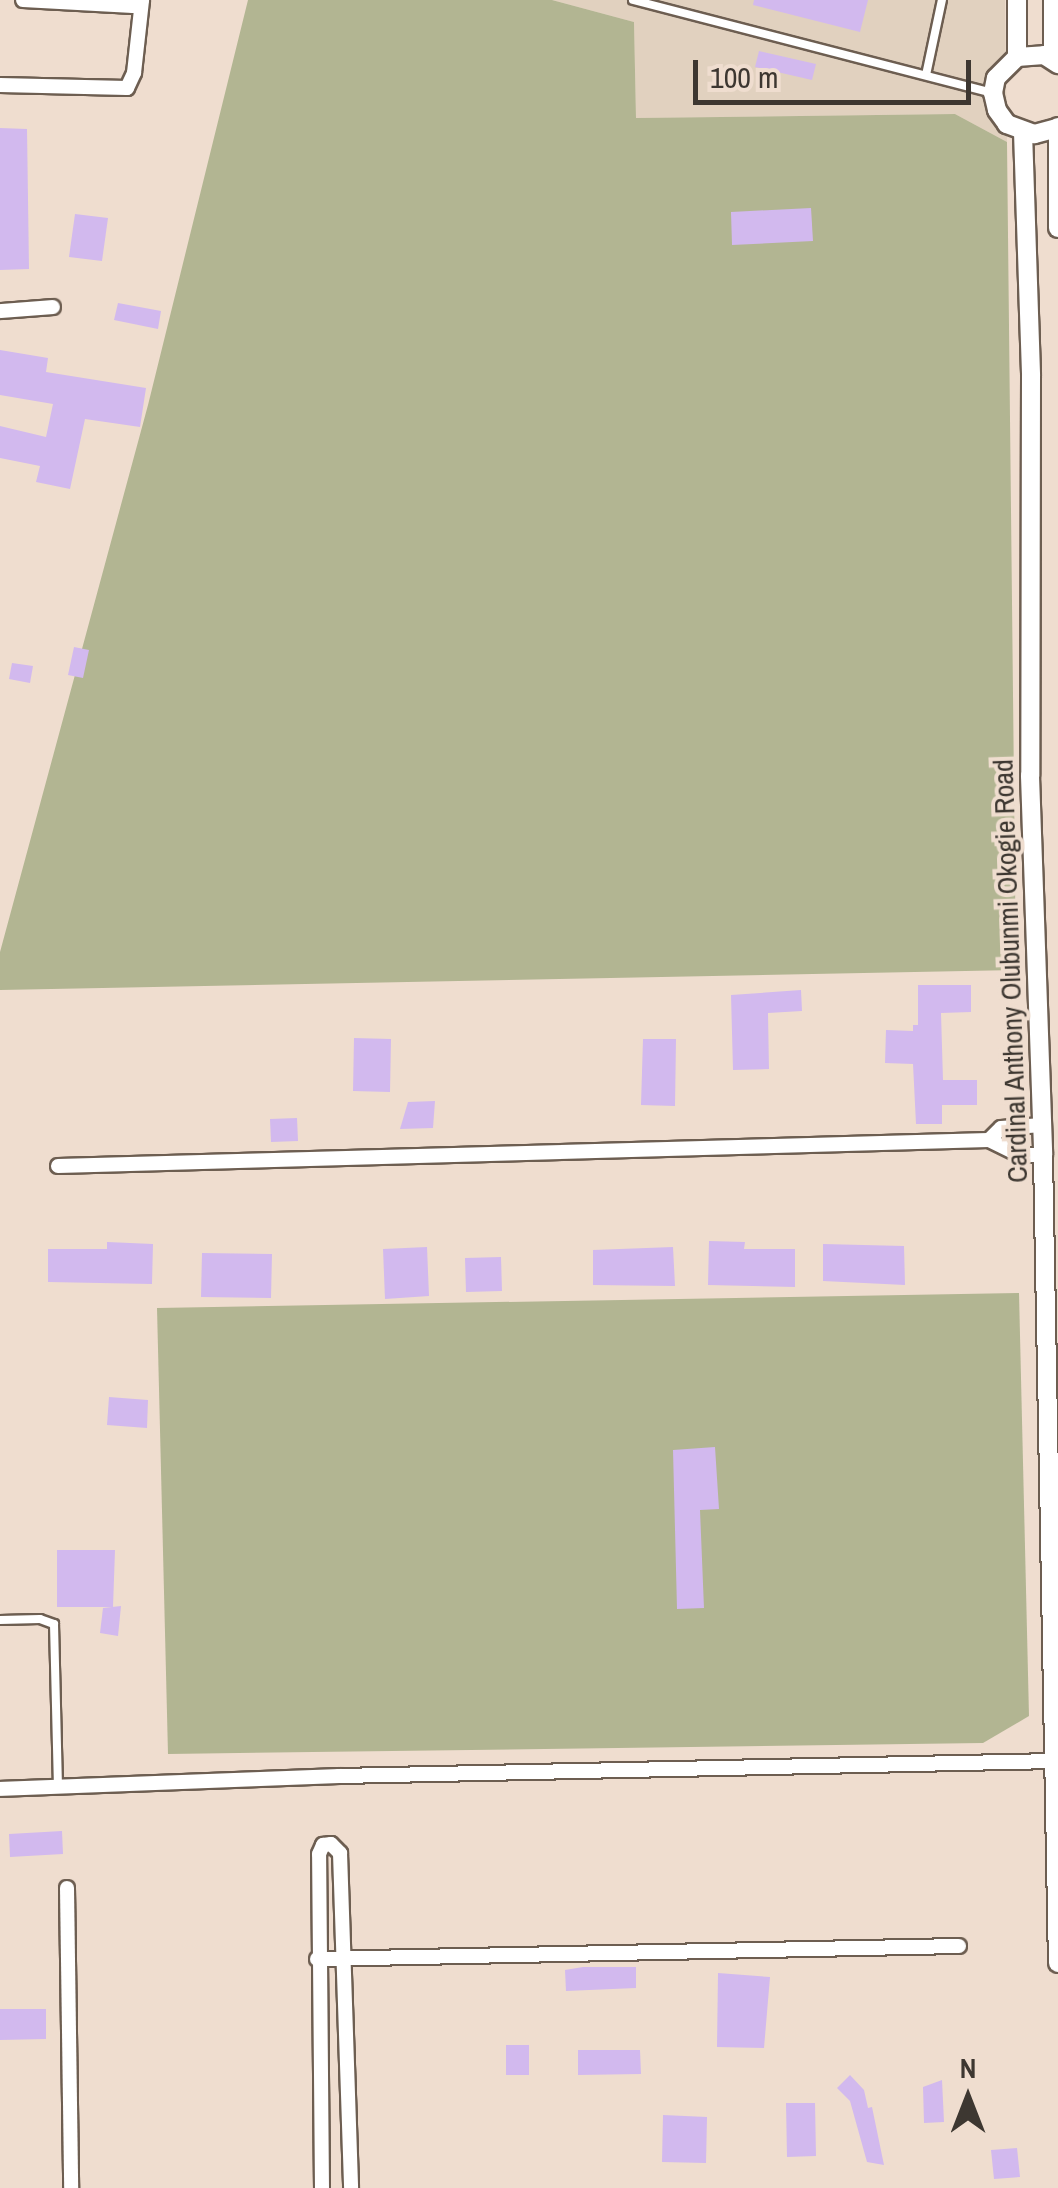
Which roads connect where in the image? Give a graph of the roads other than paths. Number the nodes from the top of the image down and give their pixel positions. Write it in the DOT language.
graph roads {
  1 [pos="23,0"];
  2 [pos="634,0"];
  3 [pos="942,0"];
  4 [pos="1017,0"];
  5 [pos="1054,0"];
  6 [pos="142,1"];
  7 [pos="1017,56"];
  8 [pos="1056,62"];
  9 [pos="926,76"];
  10 [pos="0,85"];
  11 [pos="993,93"];
  12 [pos="1058,127"];
  13 [pos="1023,132"];
  14 [pos="1058,228"];
  15 [pos="53,307"];
  16 [pos="0,311"];
  17 [pos="1042,1124"];
  18 [pos="989,1140"];
  19 [pos="1043,1155"];
  20 [pos="58,1166"];
  21 [pos="0,1620"];
  22 [pos="1056,1761"];
  23 [pos="58,1787"];
  24 [pos="0,1790"];
  25 [pos="68,1888"];
  26 [pos="959,1946"];
  27 [pos="317,1959"];
  28 [pos="342,1959"];
  29 [pos="1058,1963"];
  30 [pos="70,2188"];
  31 [pos="322,2188"];
  32 [pos="351,2188"];
  1 -- 6 [label="street"];
  2 -- 9 [label="lane"];
  3 -- 9 [label="lane"];
  4 -- 7 [label="street"];
  5 -- 8 [label="street"];
  6 -- 10 [label="street"];
  7 -- 8 [label="street"];
  7 -- 11 [label="street"];
  9 -- 11 [label="lane"];
  11 -- 13 [label="street"];
  12 -- 13 [label="street"];
  12 -- 14 [label="street"];
  13 -- 17 [label="street, Cardinal Anthony Olubunmi Okogie Road"];
  15 -- 16 [label="street"];
  17 -- 18 [label="street"];
  17 -- 19 [label="street, Cardinal Anthony Olubunmi Okogie Road"];
  18 -- 19 [label="street"];
  18 -- 20 [label="street"];
  19 -- 22 [label="street, Cardinal Anthony Olubunmi Okogie Road"];
  21 -- 23 [label="lane"];
  22 -- 23 [label="street"];
  22 -- 29 [label="street, Cardinal Anthony Olubunmi Okogie Road"];
  23 -- 24 [label="street"];
  25 -- 30 [label="street"];
  26 -- 28 [label="street"];
  27 -- 28 [label="street"];
  27 -- 28 [label="street"];
  27 -- 31 [label="street"];
  28 -- 32 [label="street"];
}
